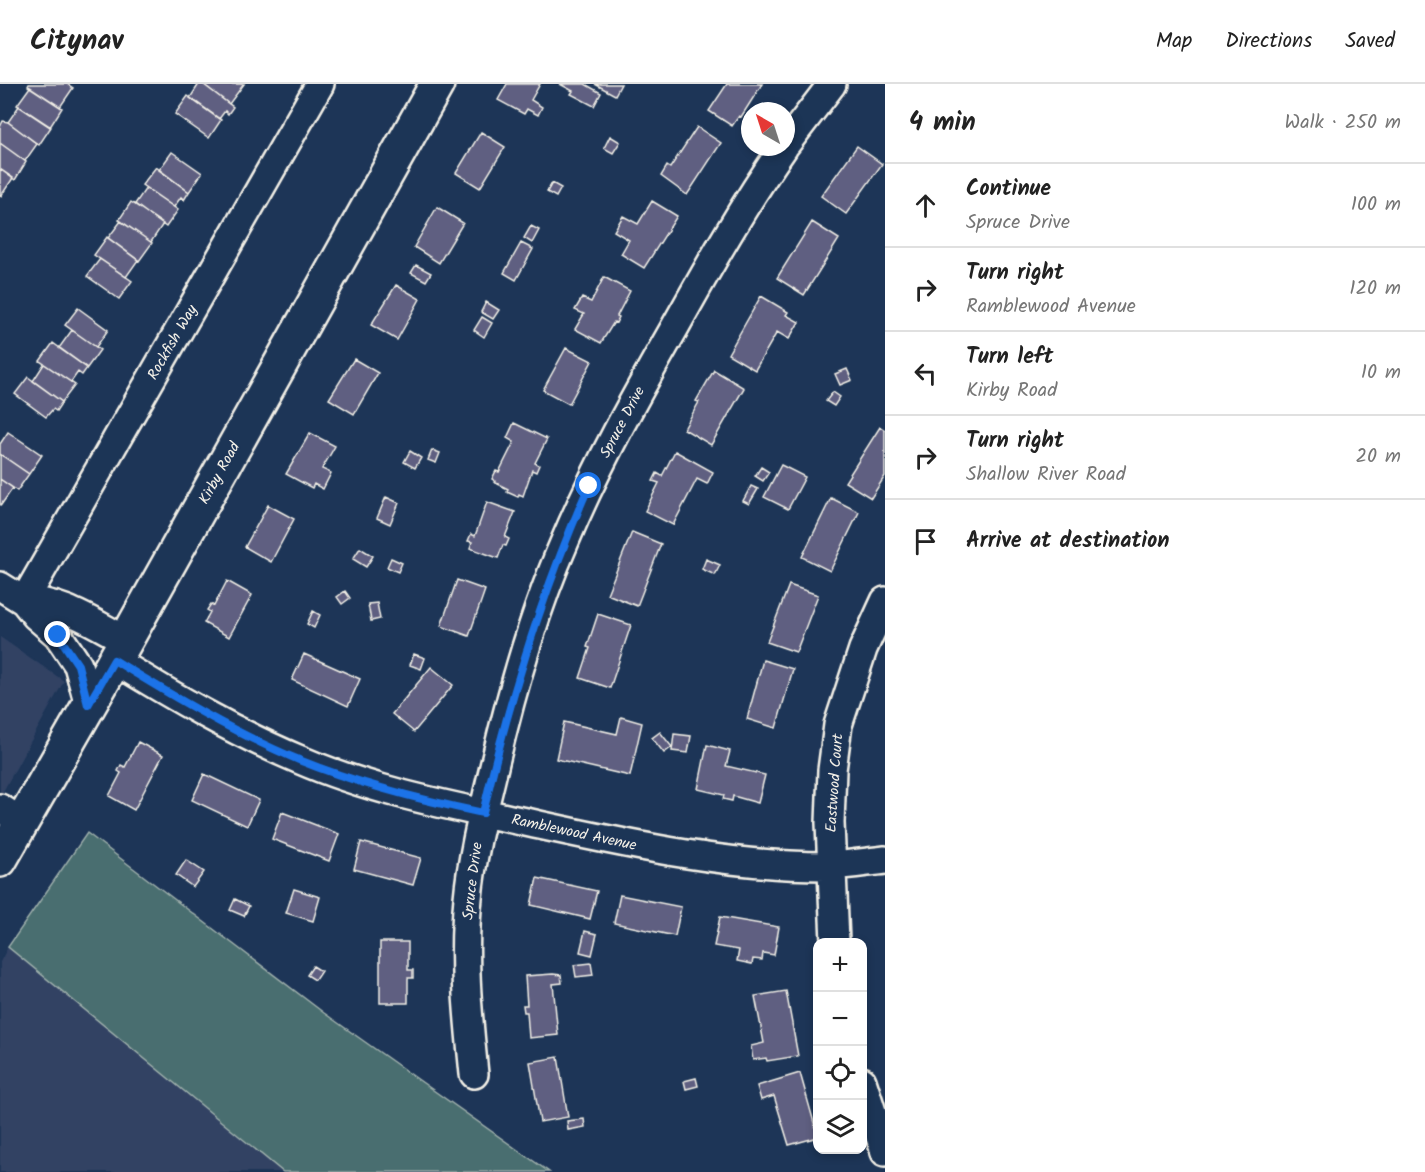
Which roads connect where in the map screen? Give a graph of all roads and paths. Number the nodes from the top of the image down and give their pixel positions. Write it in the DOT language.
graph roads {
  1 [pos="320,84"];
  2 [pos="437,84"];
  3 [pos="832,84"];
  4 [pos="795,133"];
  5 [pos="778,156"];
  6 [pos="0,586"];
  7 [pos="24,601"];
  8 [pos="885,601"];
  9 [pos="120,650"];
  10 [pos="88,705"];
  11 [pos="483,813"];
  12 [pos="11,815"];
  13 [pos="0,860"];
  14 [pos="885,860"];
  15 [pos="832,866"];
  16 [pos="835,938"];
  17 [pos="474,1074"];
  18 [pos="867,1096"];
  19 [pos="885,1152"];
  1 -- 7 [label="street, Rockfish Way"];
  2 -- 9 [label="main road, Kirby Road"];
  3 -- 4 [label="street, Spruce Drive"];
  5 -- 11 [label="street, Spruce Drive"];
  6 -- 7 [label="street"];
  7 -- 9 [label="street, Ramblewood Avenue"];
  7 -- 10 [label="street"];
  8 -- 15 [label="street, Eastwood Court"];
  9 -- 10 [label="main road, Kirby Road"];
  9 -- 11 [label="street, Ramblewood Avenue"];
  10 -- 12 [label="main road, Kirby Road"];
  11 -- 15 [label="street, Ramblewood Avenue"];
  11 -- 17 [label="street, Spruce Drive"];
  12 -- 13 [label="main road, Kirby Road"];
  14 -- 15 [label="street, Ramblewood Avenue"];
  15 -- 16 [label="street, Eastwood Court"];
  18 -- 19 [label="street"];
}
